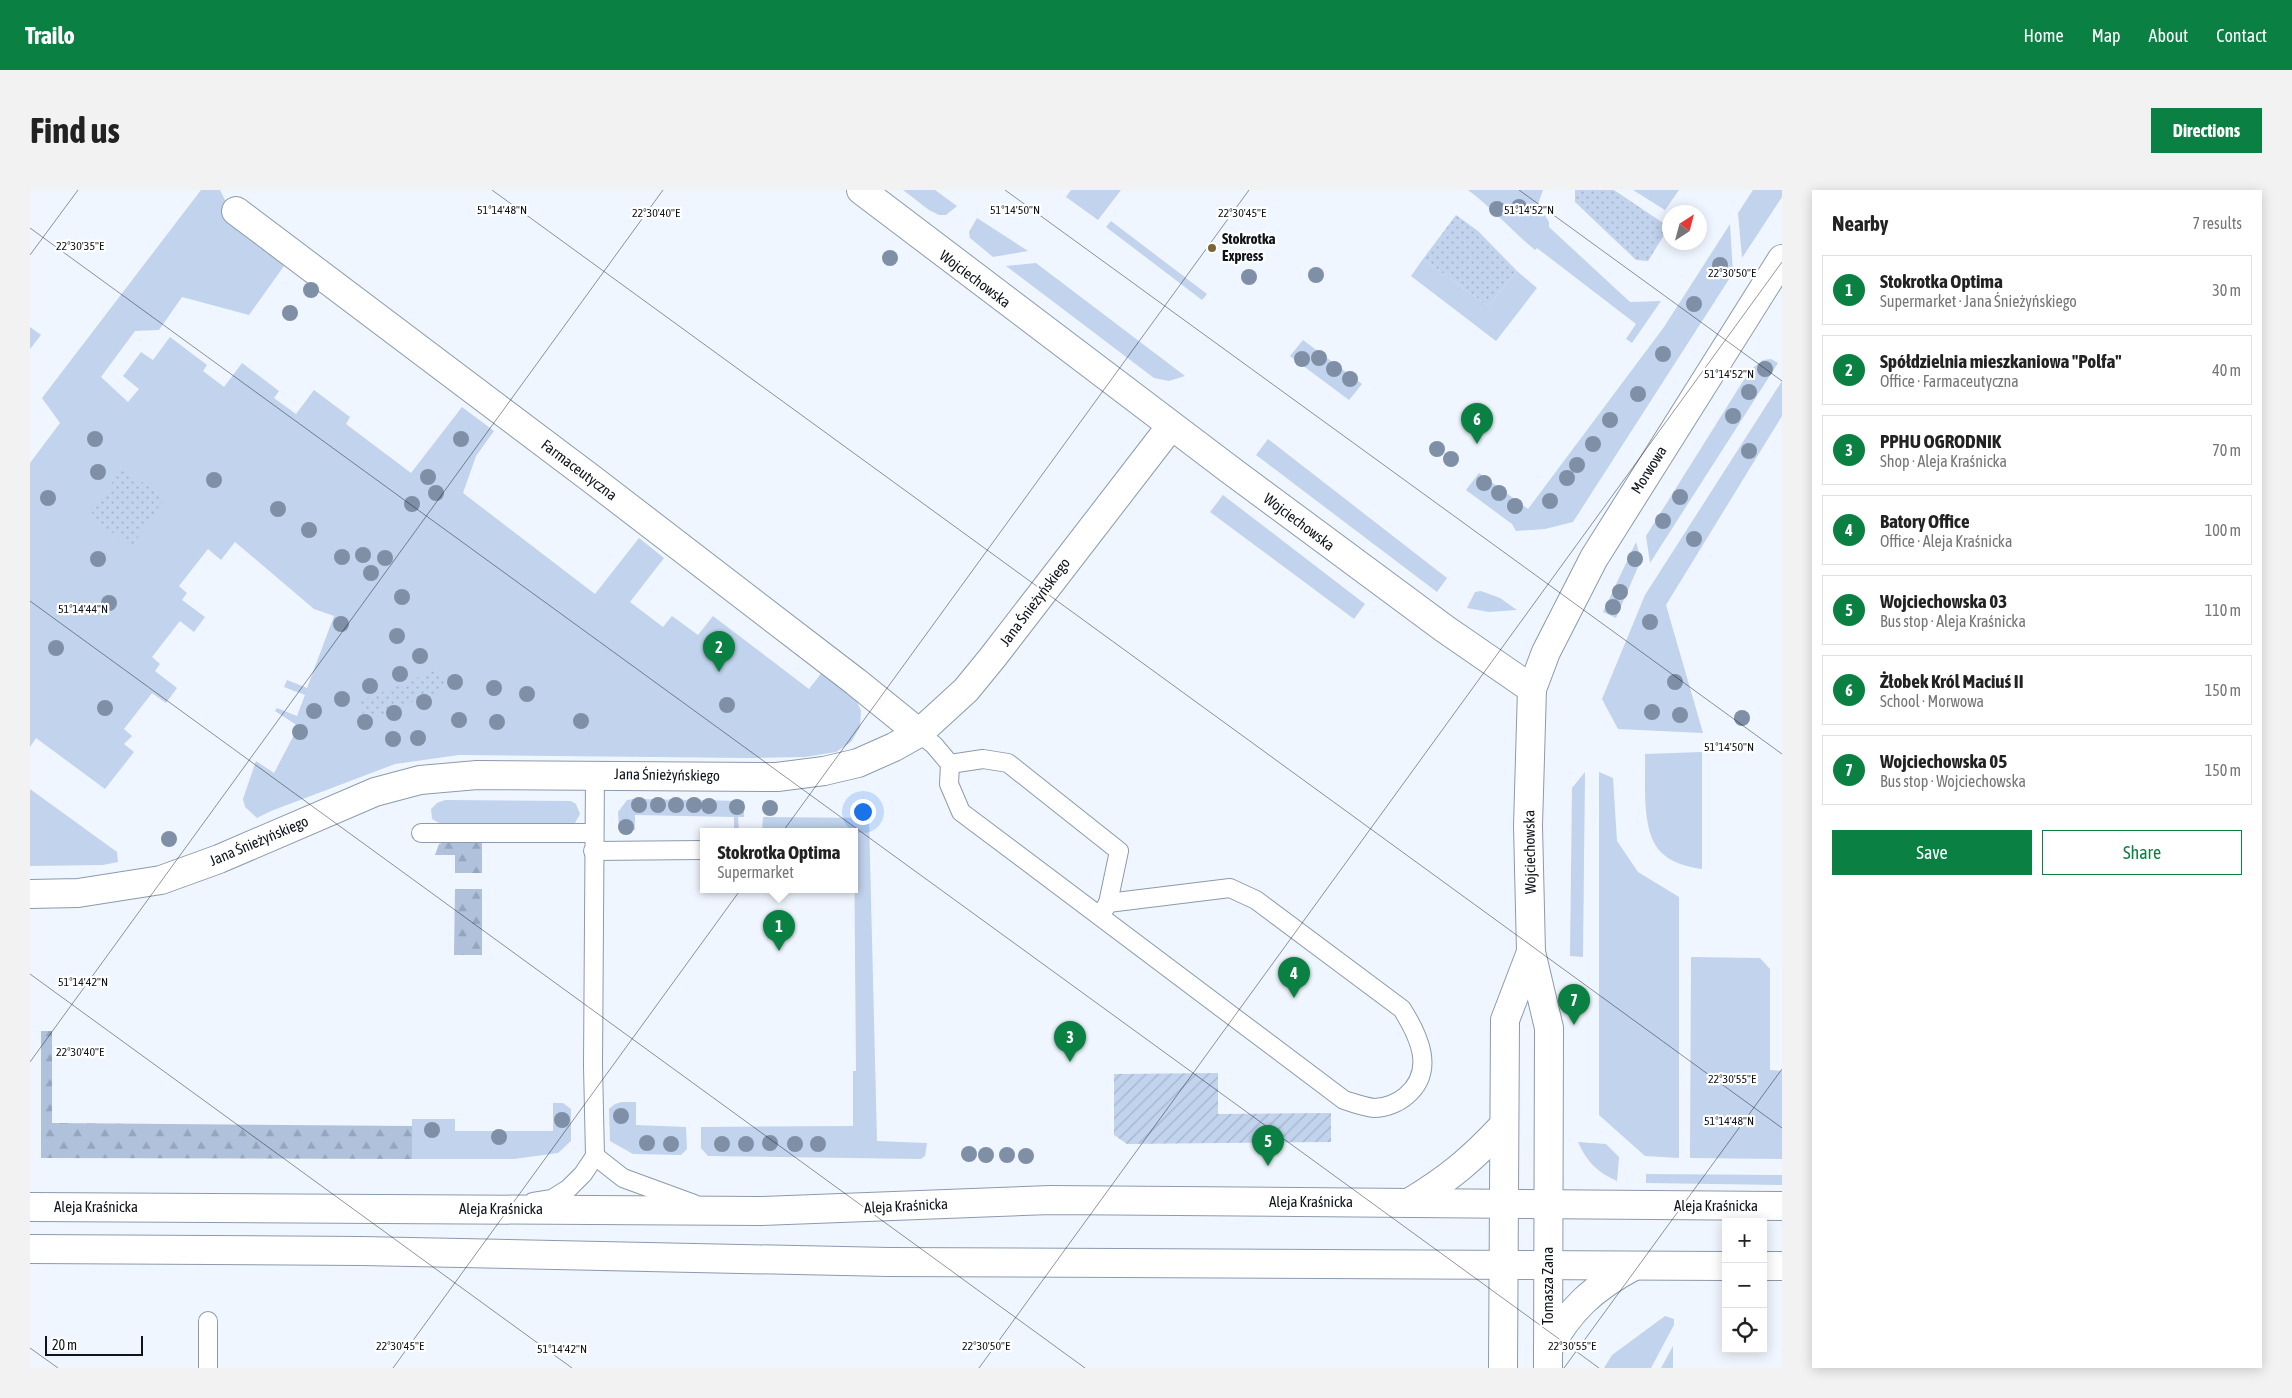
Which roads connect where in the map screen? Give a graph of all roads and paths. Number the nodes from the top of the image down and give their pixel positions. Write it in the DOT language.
graph roads {
  1 [pos="861,190"];
  2 [pos="236,211"];
  3 [pos="1782,259"];
  4 [pos="1171,426"];
  5 [pos="1532,689"];
  6 [pos="919,733"];
  7 [pos="950,764"];
  8 [pos="595,775"];
  9 [pos="421,833"];
  10 [pos="593,834"];
  11 [pos="700,850"];
  12 [pos="593,851"];
  13 [pos="30,894"];
  14 [pos="1104,910"];
  15 [pos="1531,952"];
  16 [pos="1504,1125"];
  17 [pos="595,1156"];
  18 [pos="1410,1202"];
  19 [pos="1505,1204"];
  20 [pos="1549,1204"];
  21 [pos="1782,1206"];
  22 [pos="30,1207"];
  23 [pos="497,1209"];
  24 [pos="713,1211"];
  25 [pos="30,1249"];
  26 [pos="1505,1265"];
  27 [pos="1548,1265"];
  28 [pos="1635,1266"];
  29 [pos="1722,1266"];
  30 [pos="1767,1266"];
  31 [pos="1782,1266"];
  32 [pos="208,1321"];
  33 [pos="1548,1359"];
  34 [pos="208,1368"];
  35 [pos="1503,1368"];
  1 -- 4 [label="street, Wojciechowska"];
  2 -- 6 [label="street, Farmaceutyczna"];
  3 -- 5 [label="street, Morwowa"];
  4 -- 5 [label="street, Wojciechowska"];
  4 -- 6 [label="street, Jana Śnieżyńskiego"];
  5 -- 15 [label="street, Wojciechowska"];
  6 -- 7 [label="lane"];
  6 -- 8 [label="street, Jana Śnieżyńskiego"];
  7 -- 14 [label="lane"];
  7 -- 14 [label="lane"];
  8 -- 10 [label="lane"];
  8 -- 13 [label="street, Jana Śnieżyńskiego"];
  9 -- 10 [label="lane"];
  10 -- 12 [label="lane"];
  11 -- 12 [label="lane"];
  12 -- 17 [label="lane"];
  14 -- 14 [label="lane"];
  15 -- 16 [label="street, Wojciechowska"];
  15 -- 20 [label="street, Wojciechowska"];
  16 -- 18 [label="street"];
  16 -- 19 [label="street, Wojciechowska"];
  17 -- 23 [label="lane"];
  17 -- 24 [label="lane"];
  18 -- 19 [label="street, Aleja Kraśnicka"];
  18 -- 24 [label="street, Aleja Kraśnicka"];
  19 -- 20 [label="street, Aleja Kraśnicka"];
  19 -- 26 [label="street, Wojciechowska"];
  20 -- 21 [label="street, Aleja Kraśnicka"];
  20 -- 27 [label="street, Tomasza Zana"];
  22 -- 23 [label="street, Aleja Kraśnicka"];
  23 -- 24 [label="street, Aleja Kraśnicka"];
  25 -- 26 [label="street"];
  26 -- 27 [label="street"];
  26 -- 35 [label="street"];
  27 -- 28 [label="street"];
  27 -- 33 [label="street, Tomasza Zana"];
  28 -- 29 [label="street"];
  28 -- 33 [label="street"];
  30 -- 31 [label="street"];
  32 -- 34 [label="lane"];
}
